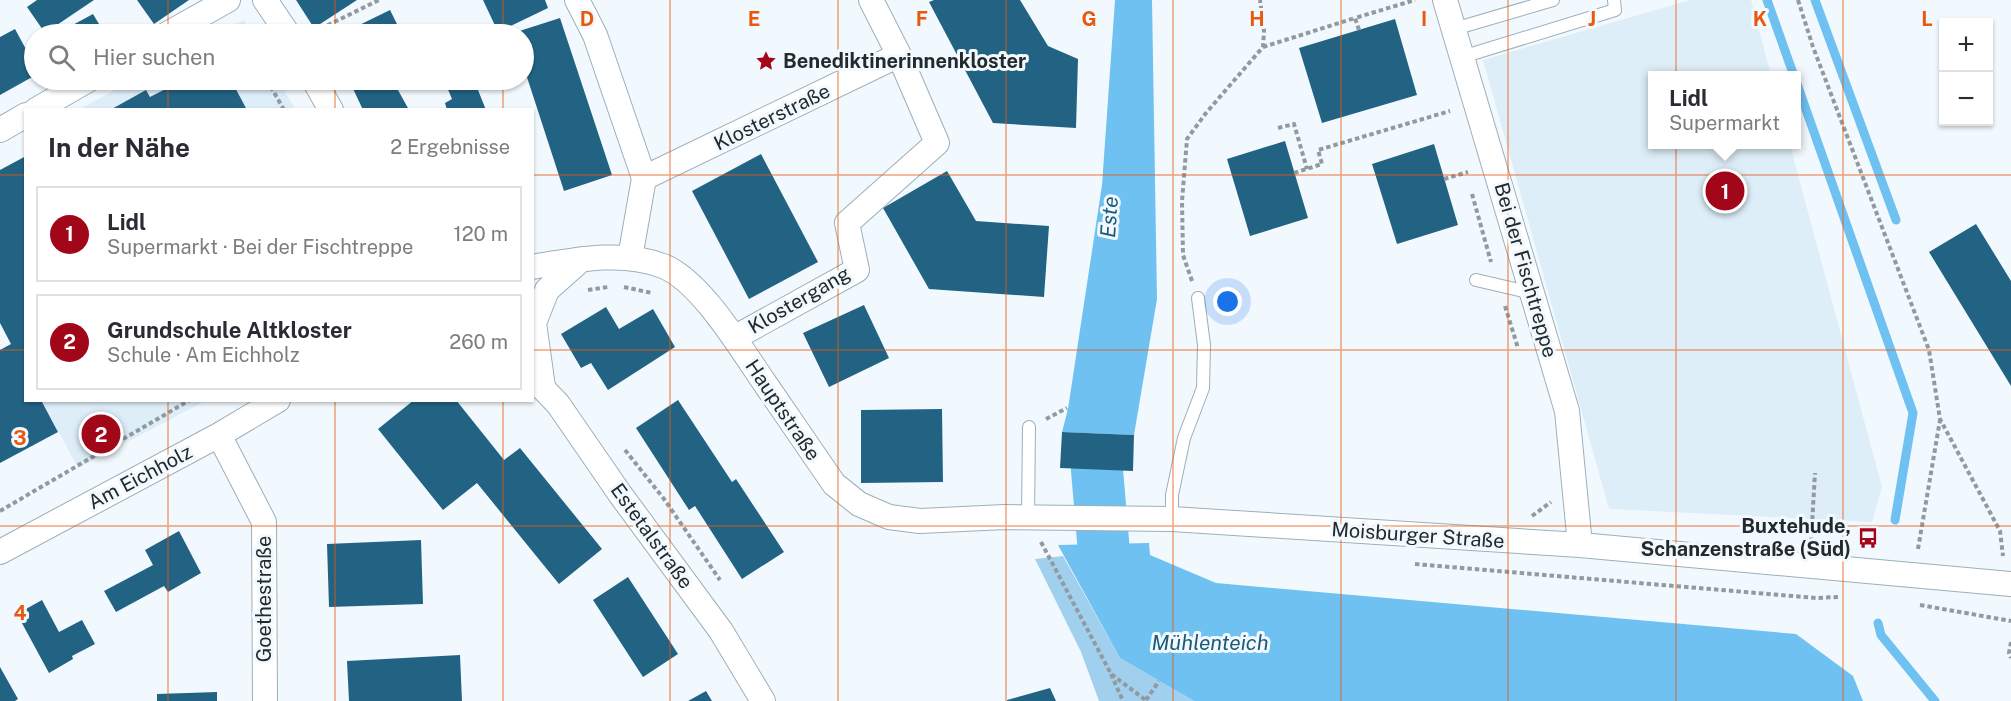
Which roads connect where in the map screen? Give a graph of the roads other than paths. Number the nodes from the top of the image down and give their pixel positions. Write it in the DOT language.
graph roads {
  1 [pos="228,0"];
  2 [pos="265,0"];
  3 [pos="577,0"];
  4 [pos="871,0"];
  5 [pos="1445,0"];
  6 [pos="1553,0"];
  7 [pos="1614,0"];
  8 [pos="185,24"];
  9 [pos="281,24"];
  10 [pos="1454,29"];
  11 [pos="899,56"];
  12 [pos="1462,57"];
  13 [pos="71,90"];
  14 [pos="320,90"];
  15 [pos="39,108"];
  16 [pos="330,108"];
  17 [pos="24,116"];
  18 [pos="0,130"];
  19 [pos="644,178"];
  20 [pos="584,258"];
  21 [pos="630,258"];
  22 [pos="534,267"];
  23 [pos="1476,280"];
  24 [pos="1532,294"];
  25 [pos="1198,298"];
  26 [pos="734,338"];
  27 [pos="538,382"];
  28 [pos="275,402"];
  29 [pos="1029,427"];
  30 [pos="219,435"];
  31 [pos="834,484"];
  32 [pos="1028,518"];
  33 [pos="1172,519"];
  34 [pos="1580,545"];
  35 [pos="0,552"];
  36 [pos="2011,584"];
  37 [pos="265,701"];
  38 [pos="763,701"];
  1 -- 8 [label="street"];
  2 -- 9 [label="street"];
  3 -- 19 [label="street"];
  4 -- 11 [label="street"];
  5 -- 10 [label="street, Bei der Fischtreppe"];
  6 -- 10 [label="lane"];
  7 -- 12 [label="lane"];
  10 -- 12 [label="street, Bei der Fischtreppe"];
  11 -- 19 [label="street, Klosterstraße"];
  11 -- 26 [label="street, Klostergang"];
  12 -- 24 [label="street, Bei der Fischtreppe"];
  13 -- 15 [label="street"];
  14 -- 16 [label="street"];
  17 -- 18 [label="street"];
  19 -- 21 [label="street"];
  20 -- 21 [label="street, Hauptstraße"];
  20 -- 22 [label="street, Hauptstraße"];
  20 -- 27 [label="street"];
  21 -- 26 [label="street, Hauptstraße"];
  23 -- 24 [label="lane"];
  24 -- 34 [label="street, Bei der Fischtreppe"];
  25 -- 33 [label="lane"];
  26 -- 31 [label="street, Hauptstraße"];
  27 -- 38 [label="street, Estetalstraße"];
  28 -- 30 [label="street, Am Eichholz"];
  29 -- 32 [label="lane"];
  30 -- 35 [label="street, Am Eichholz"];
  30 -- 37 [label="street, Goethestraße"];
  31 -- 32 [label="street, Moisburger Straße"];
  32 -- 33 [label="street, Moisburger Straße"];
  33 -- 34 [label="street, Moisburger Straße"];
  34 -- 36 [label="street, Moisburger Straße"];
}
